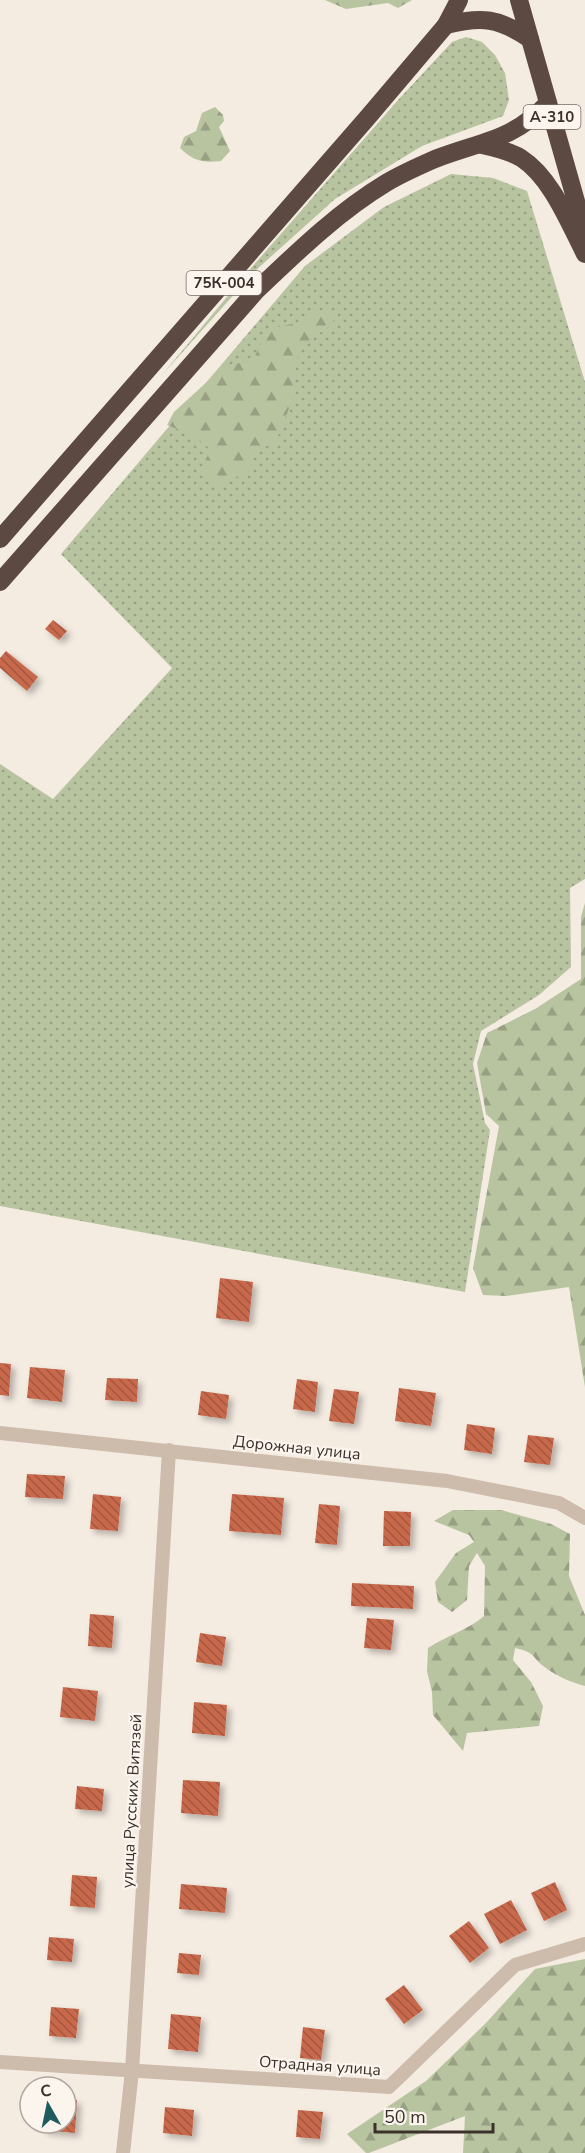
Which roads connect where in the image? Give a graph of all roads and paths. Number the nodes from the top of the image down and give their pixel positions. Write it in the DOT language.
graph roads {
  1 [pos="459,0"];
  2 [pos="519,0"];
  3 [pos="446,25"];
  4 [pos="530,39"];
  5 [pos="548,103"];
  6 [pos="482,145"];
  7 [pos="585,233"];
  8 [pos="585,254"];
  9 [pos="0,539"];
  10 [pos="0,582"];
  11 [pos="0,1433"];
  12 [pos="169,1450"];
  13 [pos="585,1518"];
  14 [pos="585,1944"];
  15 [pos="0,2062"];
  16 [pos="132,2071"];
  17 [pos="123,2153"];
  1 -- 3 [label="highway, 75К-004"];
  2 -- 4 [label="highway, А-310"];
  3 -- 4 [label="highway"];
  3 -- 9 [label="highway, 75К-004"];
  4 -- 5 [label="highway, А-310"];
  5 -- 6 [label="highway, 75К-004"];
  5 -- 7 [label="highway, А-310"];
  6 -- 8 [label="highway"];
  6 -- 10 [label="highway, 75К-004"];
  11 -- 12 [label="street, Дорожная улица"];
  12 -- 13 [label="street, Дорожная улица"];
  12 -- 16 [label="street, улица Русских Витязей"];
  14 -- 16 [label="street, Отрадная улица"];
  15 -- 16 [label="street, Отрадная улица"];
  16 -- 17 [label="street, улица Русских Витязей"];
}
